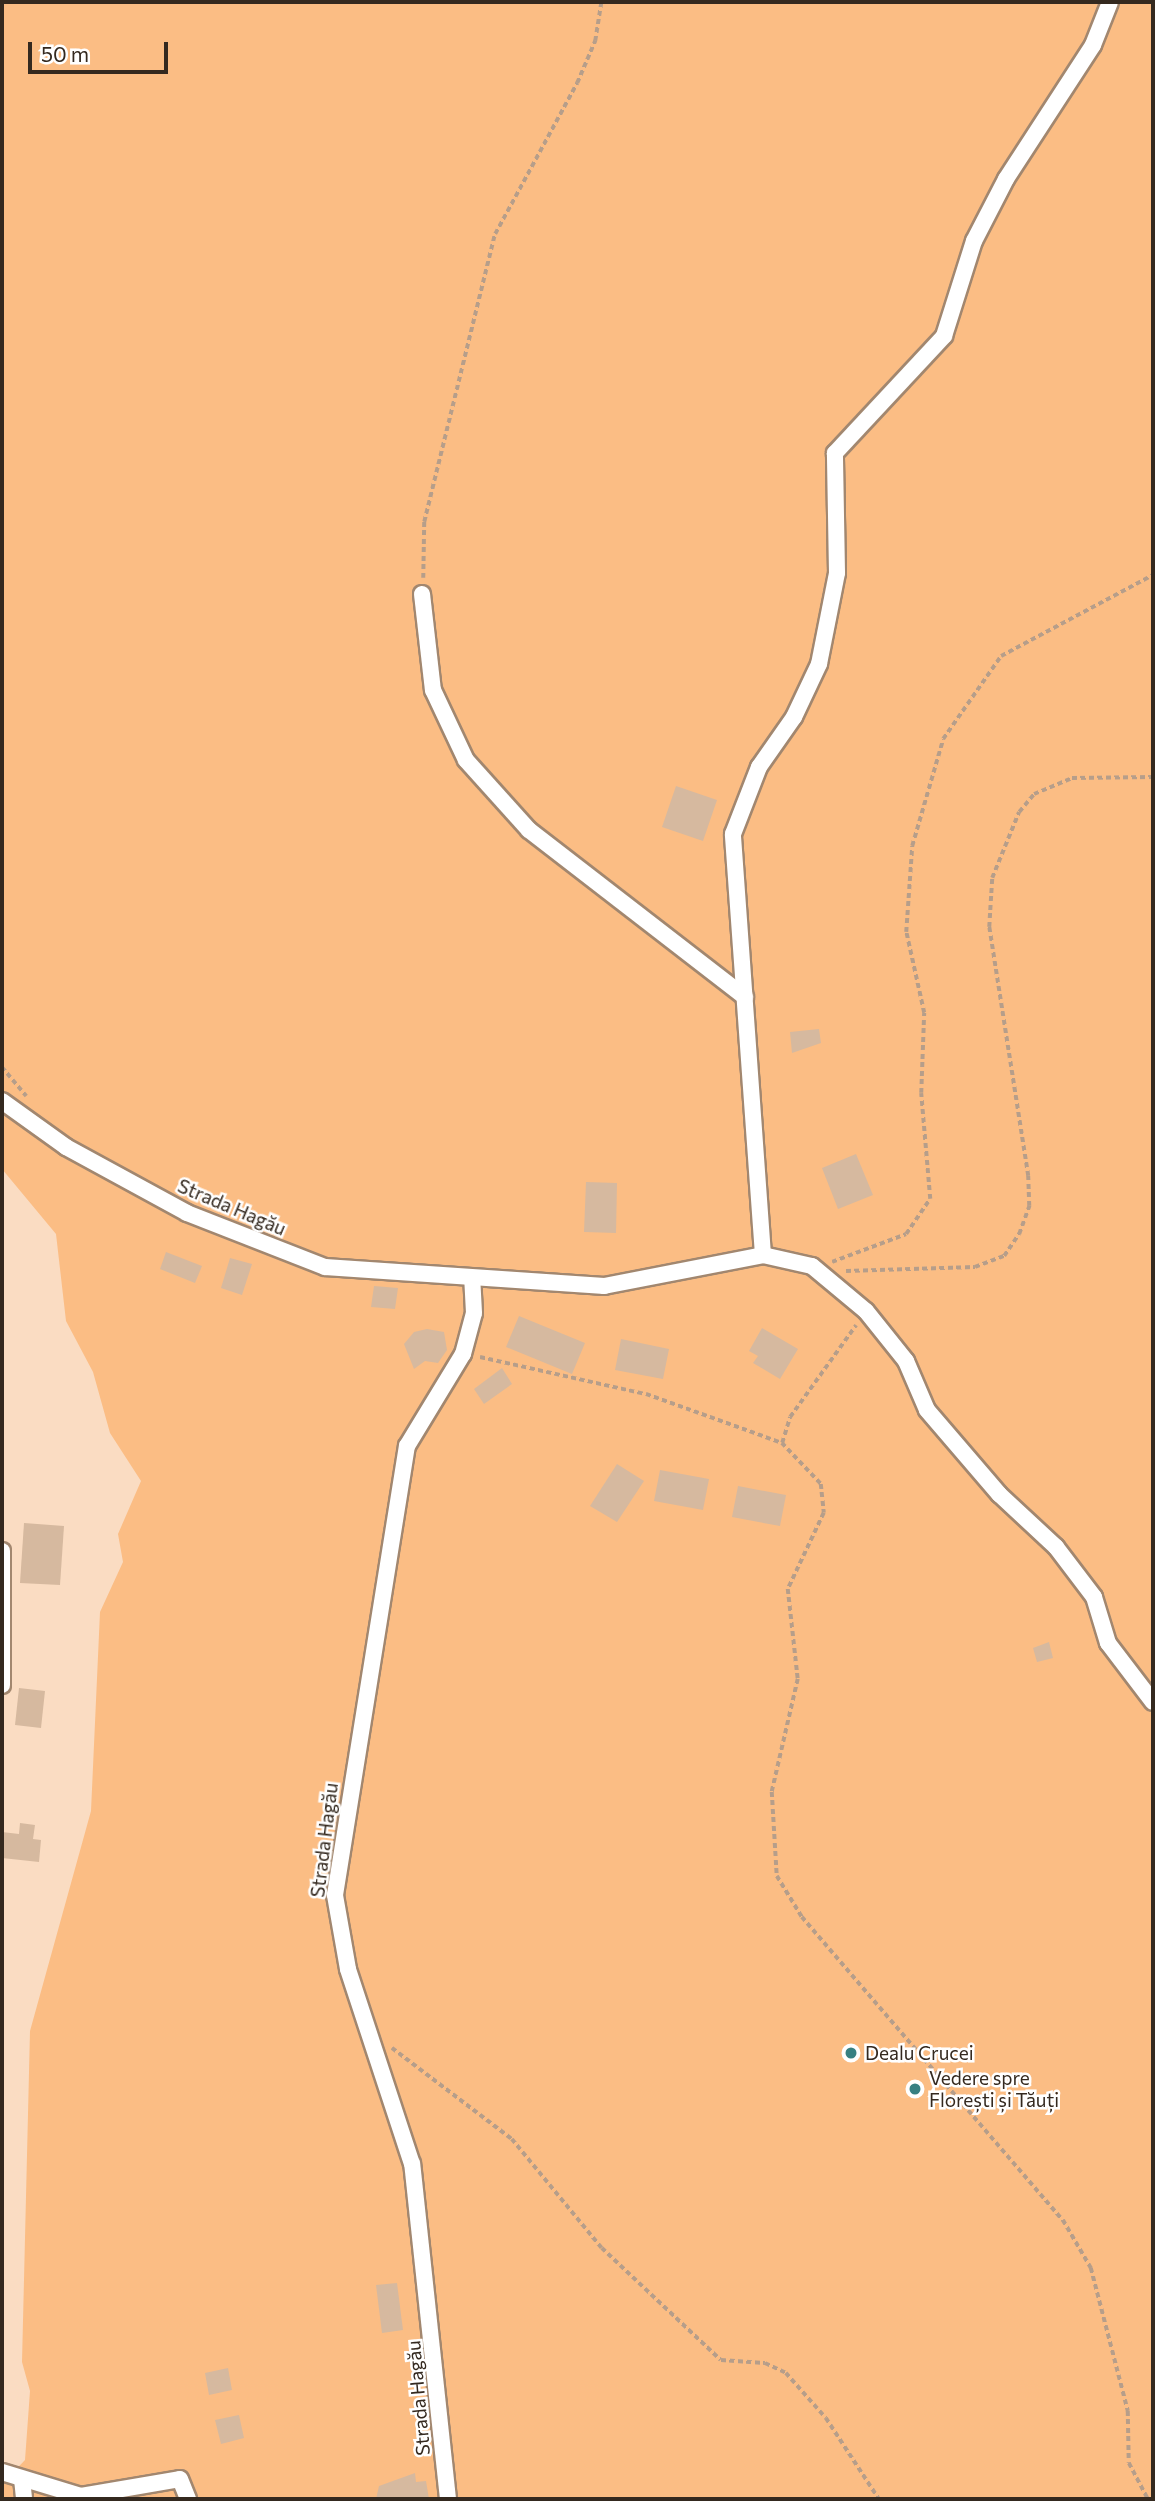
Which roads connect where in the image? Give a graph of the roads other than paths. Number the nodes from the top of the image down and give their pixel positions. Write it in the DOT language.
graph roads {
  1 [pos="1110,2"];
  2 [pos="422,594"];
  3 [pos="745,997"];
  4 [pos="2,1101"];
  5 [pos="763,1255"];
  6 [pos="472,1279"];
  7 [pos="2,1552"];
  8 [pos="2,1685"];
  9 [pos="1153,1702"];
  10 [pos="2,2472"];
  11 [pos="22,2479"];
  12 [pos="24,2499"];
  13 [pos="188,2499"];
  14 [pos="448,2499"];
  1 -- 3 [label="street"];
  2 -- 3 [label="street"];
  3 -- 5 [label="street"];
  4 -- 6 [label="street, Strada Hagău"];
  5 -- 6 [label="street, Strada Hagău"];
  5 -- 9 [label="street"];
  6 -- 14 [label="street, Strada Hagău"];
  7 -- 8 [label="street"];
  10 -- 11 [label="street"];
  11 -- 12 [label="street"];
  11 -- 13 [label="street"];
}
